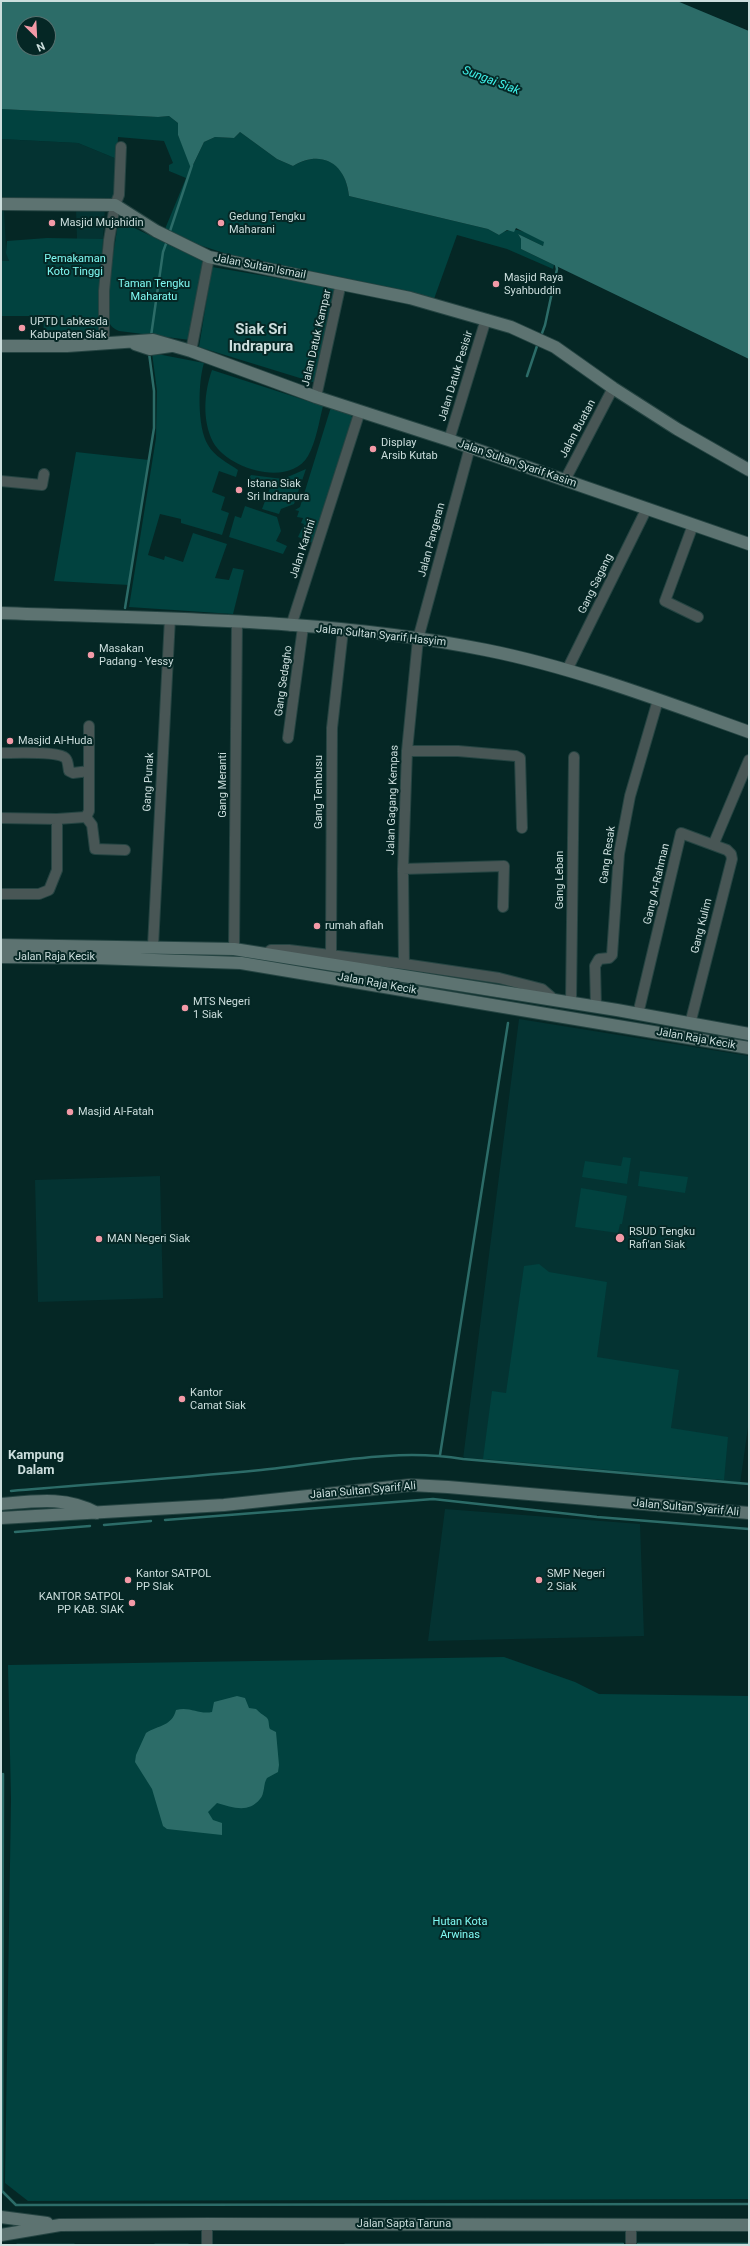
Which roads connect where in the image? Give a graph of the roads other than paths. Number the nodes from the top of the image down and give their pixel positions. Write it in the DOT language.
graph roads {
  1 [pos="121,147"];
  2 [pos="1,204"];
  3 [pos="115,205"];
  4 [pos="209,257"];
  5 [pos="341,283"];
  6 [pos="486,319"];
  7 [pos="104,342"];
  8 [pos="1,346"];
  9 [pos="191,351"];
  10 [pos="613,388"];
  11 [pos="316,397"];
  12 [pos="360,411"];
  13 [pos="449,440"];
  14 [pos="470,447"];
  15 [pos="749,470"];
  16 [pos="44,474"];
  17 [pos="565,480"];
  18 [pos="1,481"];
  19 [pos="647,508"];
  20 [pos="693,525"];
  21 [pos="749,544"];
  22 [pos="1,613"];
  23 [pos="698,617"];
  24 [pos="170,618"];
  25 [pos="237,622"];
  26 [pos="297,626"];
  27 [pos="343,630"];
  28 [pos="418,639"];
  29 [pos="567,670"];
  30 [pos="658,700"];
  31 [pos="89,726"];
  32 [pos="749,732"];
  33 [pos="288,738"];
  34 [pos="407,751"];
  35 [pos="1,753"];
  36 [pos="574,757"];
  37 [pos="749,760"];
  38 [pos="89,771"];
  39 [pos="86,817"];
  40 [pos="1,818"];
  41 [pos="57,819"];
  42 [pos="522,828"];
  43 [pos="714,843"];
  44 [pos="125,850"];
  45 [pos="403,869"];
  46 [pos="1,894"];
  47 [pos="503,907"];
  48 [pos="1,945"];
  49 [pos="153,946"];
  50 [pos="234,949"];
  51 [pos="96,952"];
  52 [pos="331,955"];
  53 [pos="1,957"];
  54 [pos="265,960"];
  55 [pos="404,964"];
  56 [pos="556,1001"];
  57 [pos="571,1003"];
  58 [pos="596,1007"];
  59 [pos="638,1014"];
  60 [pos="690,1024"];
  61 [pos="749,1034"];
  62 [pos="749,1048"];
  63 [pos="1,1504"];
  64 [pos="98,1513"];
  65 [pos="749,1513"];
  66 [pos="1,1518"];
  67 [pos="1,2217"];
  68 [pos="207,2224"];
  69 [pos="60,2225"];
  70 [pos="631,2225"];
  71 [pos="749,2225"];
  72 [pos="1,2235"];
  73 [pos="207,2245"];
  74 [pos="631,2245"];
  1 -- 3 [label="street"];
  2 -- 3 [label="street"];
  3 -- 4 [label="street, Jalan Sultan Ismail"];
  3 -- 7 [label="street"];
  4 -- 5 [label="street, Jalan Sultan Ismail"];
  4 -- 9 [label="street"];
  5 -- 6 [label="street, Jalan Sultan Ismail"];
  5 -- 11 [label="street, Jalan Datuk Kampar"];
  6 -- 10 [label="street, Jalan Sultan Ismail"];
  6 -- 13 [label="street, Jalan Datuk Pesisir"];
  7 -- 8 [label="street, Jalan Sultan Syarif Kasim"];
  7 -- 9 [label="street, Jalan Sultan Syarif Kasim"];
  9 -- 11 [label="street, Jalan Sultan Syarif Kasim"];
  10 -- 15 [label="street, Jalan Sultan Ismail"];
  10 -- 17 [label="street, Jalan Buatan"];
  11 -- 12 [label="street, Jalan Sultan Syarif Kasim"];
  12 -- 13 [label="street, Jalan Sultan Syarif Kasim"];
  12 -- 26 [label="street, Jalan Kartini"];
  13 -- 14 [label="street, Jalan Sultan Syarif Kasim"];
  14 -- 17 [label="street, Jalan Sultan Syarif Kasim"];
  14 -- 28 [label="street, Jalan Pangeran"];
  16 -- 18 [label="street"];
  17 -- 19 [label="street, Jalan Sultan Syarif Kasim"];
  19 -- 20 [label="street, Jalan Sultan Syarif Kasim"];
  19 -- 29 [label="street, Gang Sagang"];
  20 -- 21 [label="street, Jalan Sultan Syarif Kasim"];
  20 -- 23 [label="street"];
  22 -- 24 [label="street, Jalan Sultan Syarif Hasyim"];
  24 -- 25 [label="street, Jalan Sultan Syarif Hasyim"];
  24 -- 49 [label="street, Gang Punak"];
  25 -- 26 [label="street, Jalan Sultan Syarif Hasyim"];
  25 -- 50 [label="street, Gang Meranti"];
  26 -- 27 [label="street, Jalan Sultan Syarif Hasyim"];
  26 -- 33 [label="street, Gang Sedagho"];
  27 -- 28 [label="street, Jalan Sultan Syarif Hasyim"];
  27 -- 52 [label="street, Gang Tembusu"];
  28 -- 29 [label="street, Jalan Sultan Syarif Hasyim"];
  28 -- 34 [label="street, Jalan Gagang Kempas"];
  29 -- 30 [label="street, Jalan Sultan Syarif Hasyim"];
  30 -- 32 [label="street, Jalan Sultan Syarif Hasyim"];
  30 -- 58 [label="street, Gang Resak"];
  31 -- 38 [label="street"];
  34 -- 42 [label="street"];
  34 -- 45 [label="street, Jalan Gagang Kempas"];
  35 -- 38 [label="street"];
  36 -- 57 [label="street, Gang Leban"];
  37 -- 43 [label="street"];
  38 -- 39 [label="street"];
  39 -- 41 [label="street"];
  39 -- 44 [label="street"];
  40 -- 41 [label="street"];
  41 -- 46 [label="street"];
  43 -- 59 [label="street, Gang Ar-Rahman"];
  43 -- 60 [label="street, Gang Kulim"];
  45 -- 47 [label="street"];
  45 -- 55 [label="street, Jalan Gagang Kempas"];
  48 -- 51 [label="street, Jalan Raja Kecik"];
  49 -- 50 [label="street, Jalan Raja Kecik"];
  49 -- 51 [label="street, Jalan Raja Kecik"];
  50 -- 54 [label="street, Jalan Raja Kecik"];
  51 -- 53 [label="street, Jalan Raja Kecik"];
  51 -- 54 [label="street, Jalan Raja Kecik"];
  52 -- 54 [label="street"];
  52 -- 55 [label="street"];
  54 -- 56 [label="street, Jalan Raja Kecik"];
  54 -- 62 [label="street, Jalan Raja Kecik"];
  55 -- 56 [label="street"];
  56 -- 57 [label="street, Jalan Raja Kecik"];
  57 -- 58 [label="street, Jalan Raja Kecik"];
  58 -- 59 [label="street, Jalan Raja Kecik"];
  59 -- 60 [label="street, Jalan Raja Kecik"];
  60 -- 61 [label="street, Jalan Raja Kecik"];
  63 -- 64 [label="street"];
  64 -- 65 [label="street, Jalan Sultan Syarif Ali"];
  64 -- 66 [label="street, Jalan Sultan Syarif Ali"];
  67 -- 69 [label="street"];
  68 -- 69 [label="street, Jalan Sapta Taruna"];
  68 -- 70 [label="street, Jalan Sapta Taruna"];
  68 -- 73 [label="street"];
  69 -- 72 [label="street"];
  70 -- 71 [label="street, Jalan Sapta Taruna"];
  70 -- 74 [label="street"];
}
